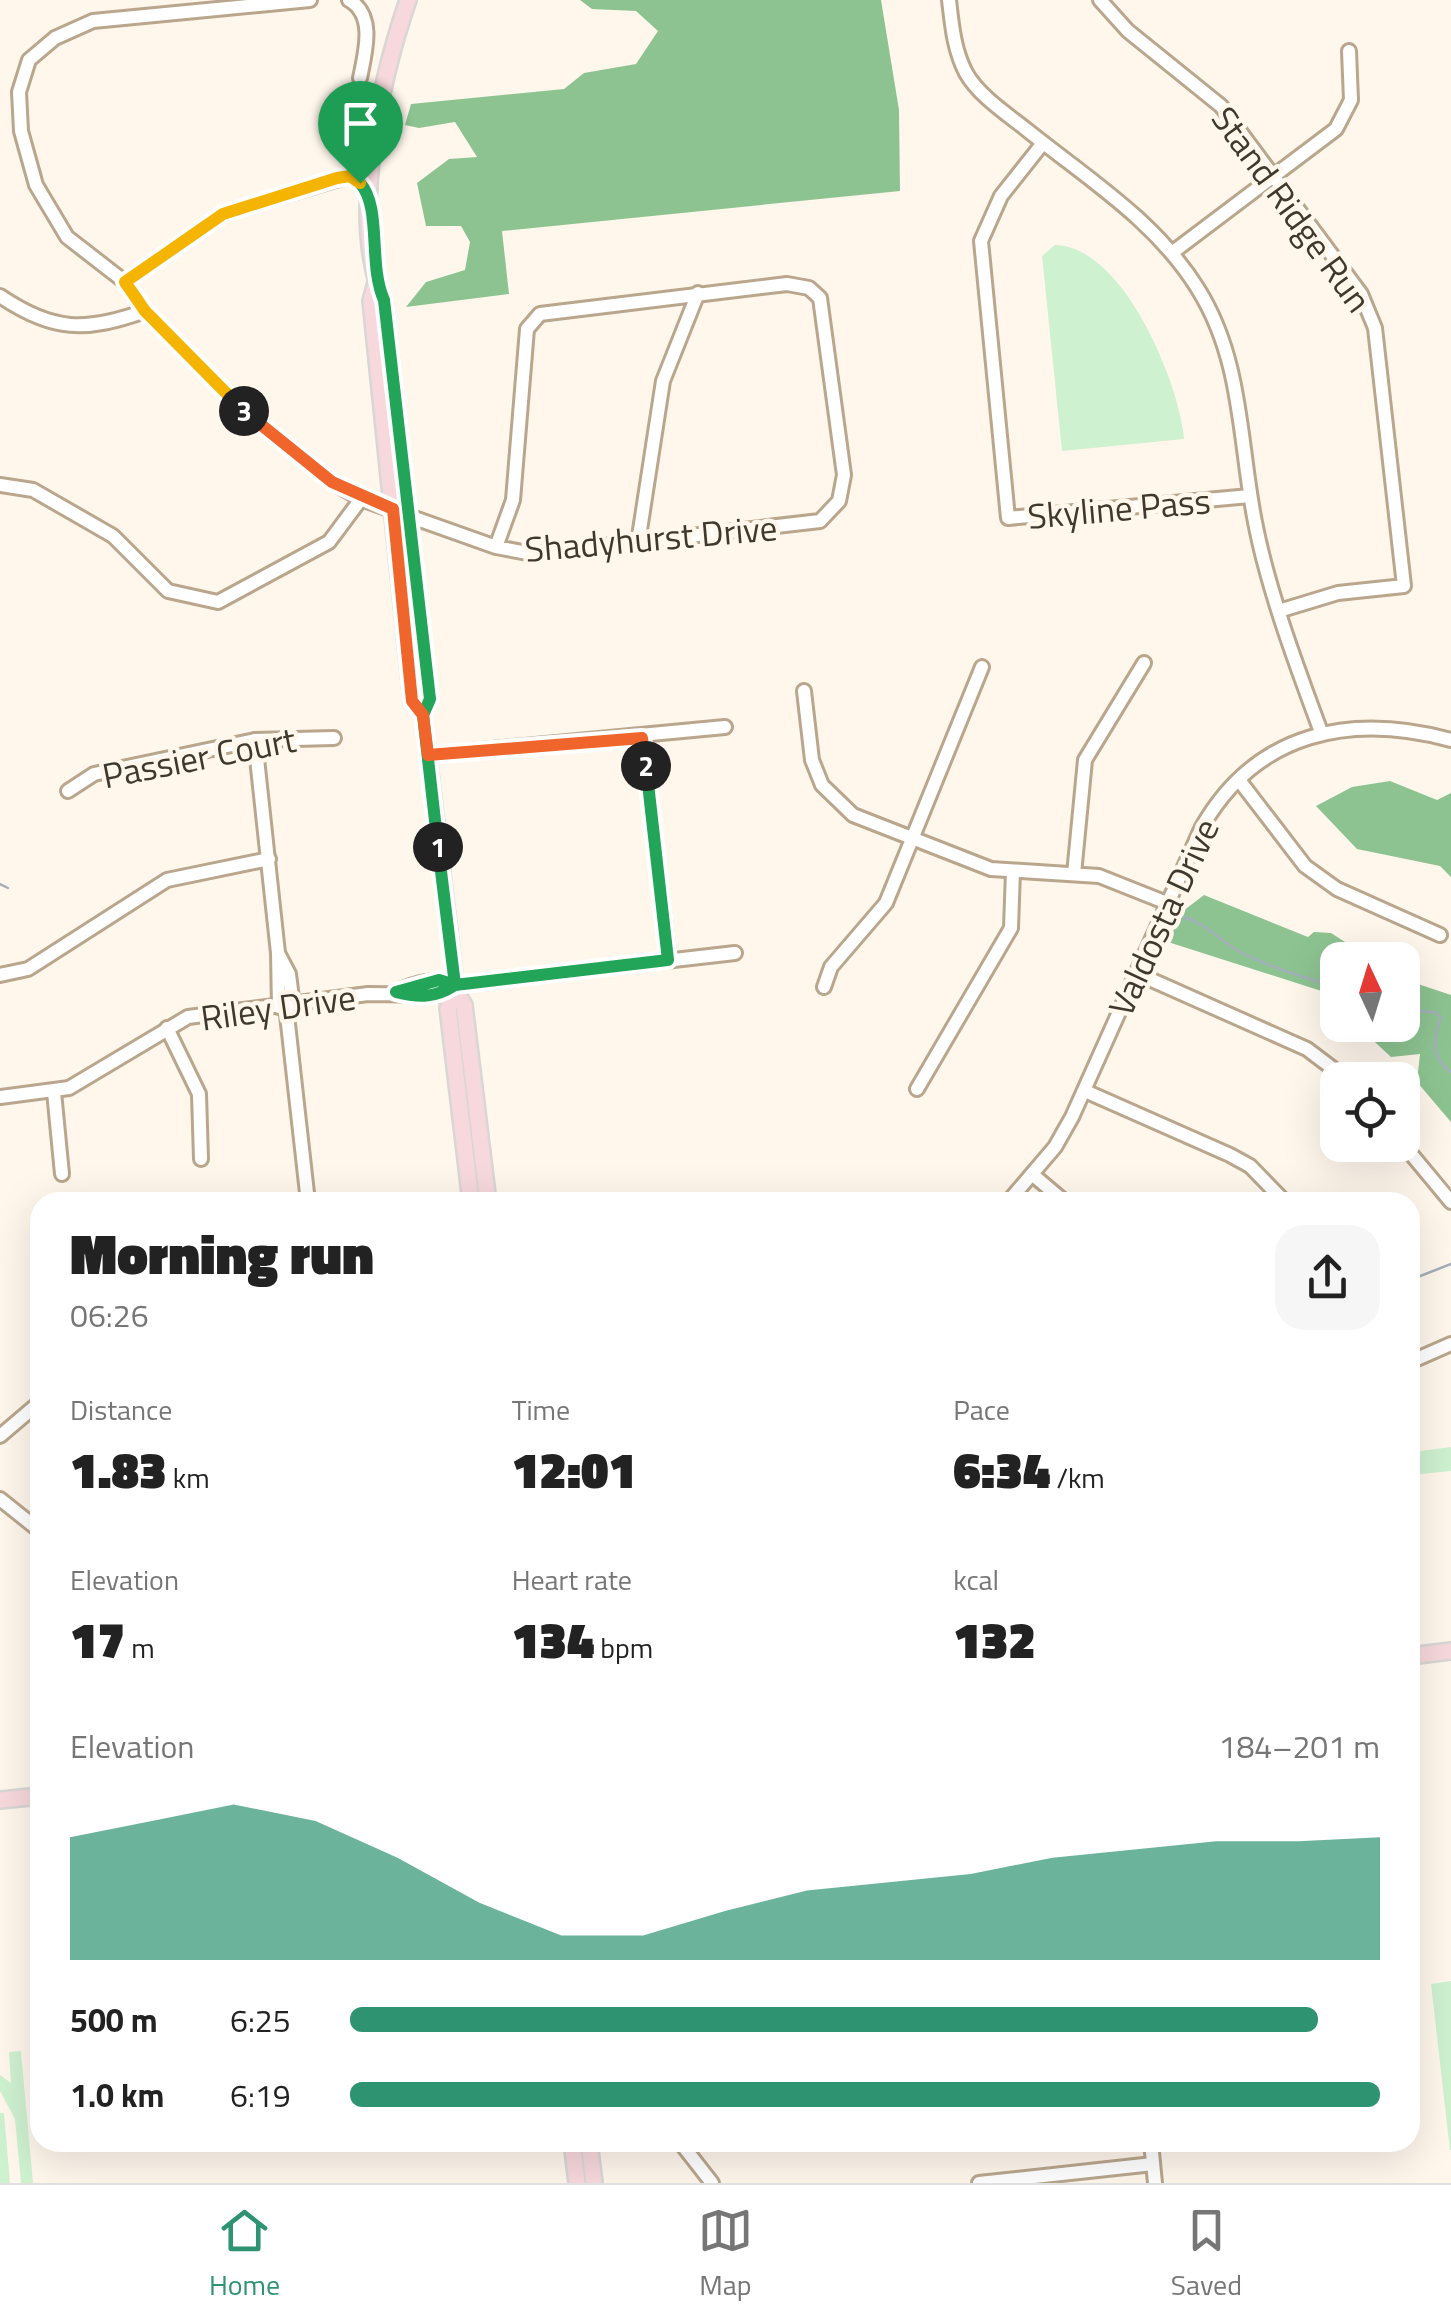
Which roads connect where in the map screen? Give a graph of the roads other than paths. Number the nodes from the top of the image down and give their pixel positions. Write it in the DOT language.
graph roads {
  1 [pos="310,0"];
  2 [pos="349,0"];
  3 [pos="408,0"];
  4 [pos="949,0"];
  5 [pos="1100,0"];
  6 [pos="1350,51"];
  7 [pos="360,78"];
  8 [pos="1043,143"];
  9 [pos="372,162"];
  10 [pos="350,176"];
  11 [pos="1274,176"];
  12 [pos="371,195"];
  13 [pos="1172,252"];
  14 [pos="125,282"];
  15 [pos="698,292"];
  16 [pos="0,296"];
  17 [pos="145,311"];
  18 [pos="0,485"];
  19 [pos="1250,496"];
  20 [pos="361,499"];
  21 [pos="401,512"];
  22 [pos="638,543"];
  23 [pos="496,547"];
  24 [pos="1282,610"];
  25 [pos="1144,663"];
  26 [pos="982,667"];
  27 [pos="804,691"];
  28 [pos="725,727"];
  29 [pos="1320,732"];
  30 [pos="334,738"];
  31 [pos="642,738"];
  32 [pos="255,740"];
  33 [pos="1451,740"];
  34 [pos="428,755"];
  35 [pos="1240,780"];
  36 [pos="68,791"];
  37 [pos="912,840"];
  38 [pos="269,859"];
  39 [pos="1013,871"];
  40 [pos="1074,874"];
  41 [pos="1168,903"];
  42 [pos="1440,935"];
  43 [pos="735,953"];
  44 [pos="668,960"];
  45 [pos="1136,972"];
  46 [pos="0,975"];
  47 [pos="824,987"];
  48 [pos="455,988"];
  49 [pos="286,1006"];
  50 [pos="168,1028"];
  51 [pos="1324,1062"];
  52 [pos="917,1089"];
  53 [pos="1084,1090"];
  54 [pos="54,1092"];
  55 [pos="0,1097"];
  56 [pos="201,1160"];
  57 [pos="1418,1162"];
  58 [pos="62,1174"];
  59 [pos="1033,1176"];
  60 [pos="307,1192"];
  61 [pos="471,1192"];
  62 [pos="487,1192"];
  63 [pos="1018,1192"];
  64 [pos="1053,1192"];
  65 [pos="1275,1192"];
  66 [pos="1451,1202"];
  67 [pos="1451,1344"];
  68 [pos="1420,1358"];
  69 [pos="30,1410"];
  70 [pos="0,1436"];
  71 [pos="0,1500"];
  72 [pos="30,1523"];
  73 [pos="1451,1651"];
  74 [pos="1420,1655"];
  75 [pos="30,1797"];
  76 [pos="0,1800"];
  77 [pos="573,2152"];
  78 [pos="591,2152"];
  79 [pos="688,2152"];
  80 [pos="1151,2152"];
  81 [pos="1153,2164"];
  82 [pos="577,2183"];
  83 [pos="594,2183"];
  84 [pos="711,2183"];
  85 [pos="979,2183"];
  86 [pos="1155,2183"];
  1 -- 14 [label="street, Shadyhurst Drive"];
  2 -- 7 [label="street"];
  3 -- 9 [label="main road"];
  4 -- 8 [label="street"];
  5 -- 11 [label="street, Stand Ridge Run"];
  6 -- 11 [label="street"];
  8 -- 13 [label="street"];
  8 -- 19 [label="street, Skyline Pass"];
  9 -- 10 [label="street"];
  9 -- 12 [label="main road"];
  10 -- 12 [label="street"];
  10 -- 14 [label="street"];
  11 -- 13 [label="street"];
  11 -- 24 [label="street, Stand Ridge Run"];
  12 -- 21 [label="main road"];
  13 -- 19 [label="street"];
  14 -- 17 [label="street, Shadyhurst Drive"];
  15 -- 22 [label="street"];
  15 -- 22 [label="street, Shadyhurst Drive"];
  15 -- 23 [label="street"];
  16 -- 17 [label="street"];
  17 -- 20 [label="street, Shadyhurst Drive"];
  18 -- 20 [label="street"];
  19 -- 24 [label="street"];
  20 -- 21 [label="street, Shadyhurst Drive"];
  21 -- 23 [label="street, Shadyhurst Drive"];
  21 -- 34 [label="main road"];
  22 -- 23 [label="street, Shadyhurst Drive"];
  24 -- 29 [label="street"];
  25 -- 40 [label="street"];
  26 -- 37 [label="street"];
  27 -- 37 [label="street"];
  28 -- 31 [label="street"];
  29 -- 33 [label="street, Valdosta Drive"];
  29 -- 35 [label="street, Valdosta Drive"];
  30 -- 32 [label="street, Passier Court"];
  31 -- 34 [label="street"];
  31 -- 44 [label="street"];
  32 -- 36 [label="street, Passier Court"];
  32 -- 38 [label="street"];
  34 -- 48 [label="main road"];
  35 -- 41 [label="street, Valdosta Drive"];
  35 -- 42 [label="street"];
  37 -- 39 [label="street"];
  37 -- 47 [label="street"];
  38 -- 46 [label="street"];
  38 -- 49 [label="street"];
  39 -- 40 [label="street"];
  39 -- 52 [label="street"];
  40 -- 41 [label="street"];
  41 -- 45 [label="street, Valdosta Drive"];
  43 -- 44 [label="street, Riley Drive"];
  44 -- 48 [label="street, Riley Drive"];
  45 -- 51 [label="street"];
  45 -- 53 [label="street, Valdosta Drive"];
  48 -- 49 [label="street, Riley Drive"];
  48 -- 61 [label="main road"];
  48 -- 62 [label="main road"];
  49 -- 50 [label="street, Riley Drive"];
  49 -- 60 [label="street"];
  50 -- 54 [label="street, Riley Drive"];
  50 -- 56 [label="street"];
  53 -- 59 [label="street, Valdosta Drive"];
  53 -- 65 [label="street"];
  54 -- 55 [label="street, Riley Drive"];
  54 -- 58 [label="street"];
  57 -- 66 [label="street"];
  59 -- 63 [label="street, Valdosta Drive"];
  59 -- 64 [label="street"];
  67 -- 68 [label="street"];
  69 -- 70 [label="street"];
  71 -- 72 [label="street"];
  73 -- 74 [label="main road"];
  75 -- 76 [label="main road"];
  77 -- 82 [label="main road"];
  78 -- 83 [label="main road"];
  79 -- 84 [label="street"];
  80 -- 81 [label="street"];
  81 -- 85 [label="street"];
  81 -- 86 [label="street"];
}
